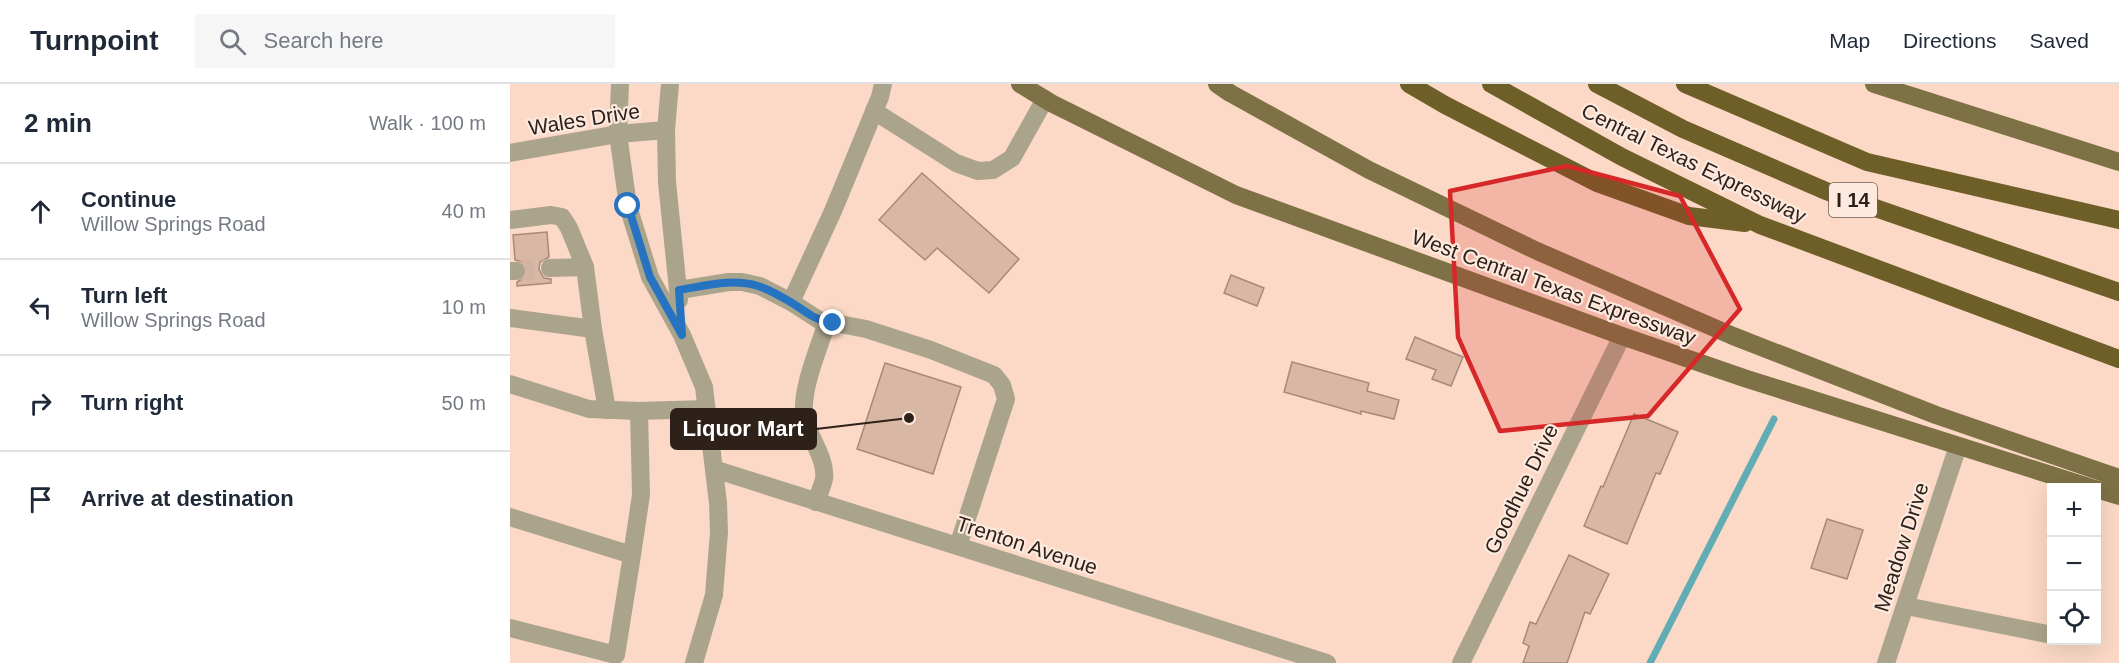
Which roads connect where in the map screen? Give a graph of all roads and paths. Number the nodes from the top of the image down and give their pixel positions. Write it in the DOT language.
graph roads {
  1 [pos="620,84"];
  2 [pos="670,84"];
  3 [pos="883,84"];
  4 [pos="1020,84"];
  5 [pos="1217,84"];
  6 [pos="1409,84"];
  7 [pos="1491,84"];
  8 [pos="1598,84"];
  9 [pos="1685,84"];
  10 [pos="1874,84"];
  11 [pos="1045,99"];
  12 [pos="874,111"];
  13 [pos="666,130"];
  14 [pos="618,134"];
  15 [pos="510,153"];
  16 [pos="2119,162"];
  17 [pos="510,220"];
  18 [pos="2119,220"];
  19 [pos="1760,225"];
  20 [pos="585,267"];
  21 [pos="550,268"];
  22 [pos="679,290"];
  23 [pos="2119,292"];
  24 [pos="791,302"];
  25 [pos="510,318"];
  26 [pos="827,322"];
  27 [pos="593,329"];
  28 [pos="682,335"];
  29 [pos="1622,336"];
  30 [pos="2119,359"];
  31 [pos="510,384"];
  32 [pos="607,410"];
  33 [pos="706,410"];
  34 [pos="639,411"];
  35 [pos="1958,446"];
  36 [pos="714,469"];
  37 [pos="2119,478"];
  38 [pos="2076,483"];
  39 [pos="2101,490"];
  40 [pos="2119,496"];
  41 [pos="816,502"];
  42 [pos="510,517"];
  43 [pos="958,546"];
  44 [pos="632,555"];
  45 [pos="1906,606"];
  46 [pos="510,628"];
  47 [pos="2047,634"];
  48 [pos="1318,662"];
  49 [pos="694,663"];
  50 [pos="1461,663"];
  51 [pos="1886,663"];
  1 -- 14 [label="street"];
  2 -- 13 [label="street"];
  3 -- 12 [label="street"];
  4 -- 11 [label="main road, West Central Texas Expressway"];
  5 -- 37 [label="main road"];
  6 -- 19 [label="highway"];
  7 -- 19 [label="highway, Central Texas Expressway"];
  8 -- 23 [label="highway, Central Texas Expressway / I 14"];
  9 -- 18 [label="highway"];
  10 -- 16 [label="main road"];
  11 -- 12 [label="street"];
  11 -- 29 [label="main road, West Central Texas Expressway"];
  12 -- 24 [label="street"];
  13 -- 14 [label="street, Wales Drive"];
  13 -- 22 [label="street"];
  14 -- 15 [label="street, Wales Drive"];
  14 -- 28 [label="street"];
  17 -- 20 [label="street"];
  19 -- 30 [label="highway, Central Texas Expressway"];
  20 -- 21 [label="street"];
  20 -- 27 [label="street"];
  22 -- 24 [label="street"];
  22 -- 28 [label="street"];
  24 -- 26 [label="street"];
  25 -- 27 [label="street"];
  26 -- 41 [label="street"];
  26 -- 43 [label="street"];
  27 -- 32 [label="street"];
  28 -- 33 [label="street"];
  29 -- 35 [label="main road, West Central Texas Expressway"];
  29 -- 50 [label="street, Goodhue Drive"];
  31 -- 32 [label="street"];
  32 -- 34 [label="street"];
  33 -- 34 [label="street"];
  33 -- 36 [label="street"];
  34 -- 44 [label="street"];
  35 -- 38 [label="main road, West Central Texas Expressway"];
  35 -- 45 [label="street, Meadow Drive"];
  36 -- 41 [label="street, Trenton Avenue"];
  36 -- 49 [label="street"];
  39 -- 40 [label="main road"];
  41 -- 43 [label="street, Trenton Avenue"];
  42 -- 44 [label="street"];
  43 -- 48 [label="street, Trenton Avenue"];
  44 -- 46 [label="street"];
  45 -- 47 [label="street"];
  45 -- 51 [label="street, Meadow Drive"];
}
